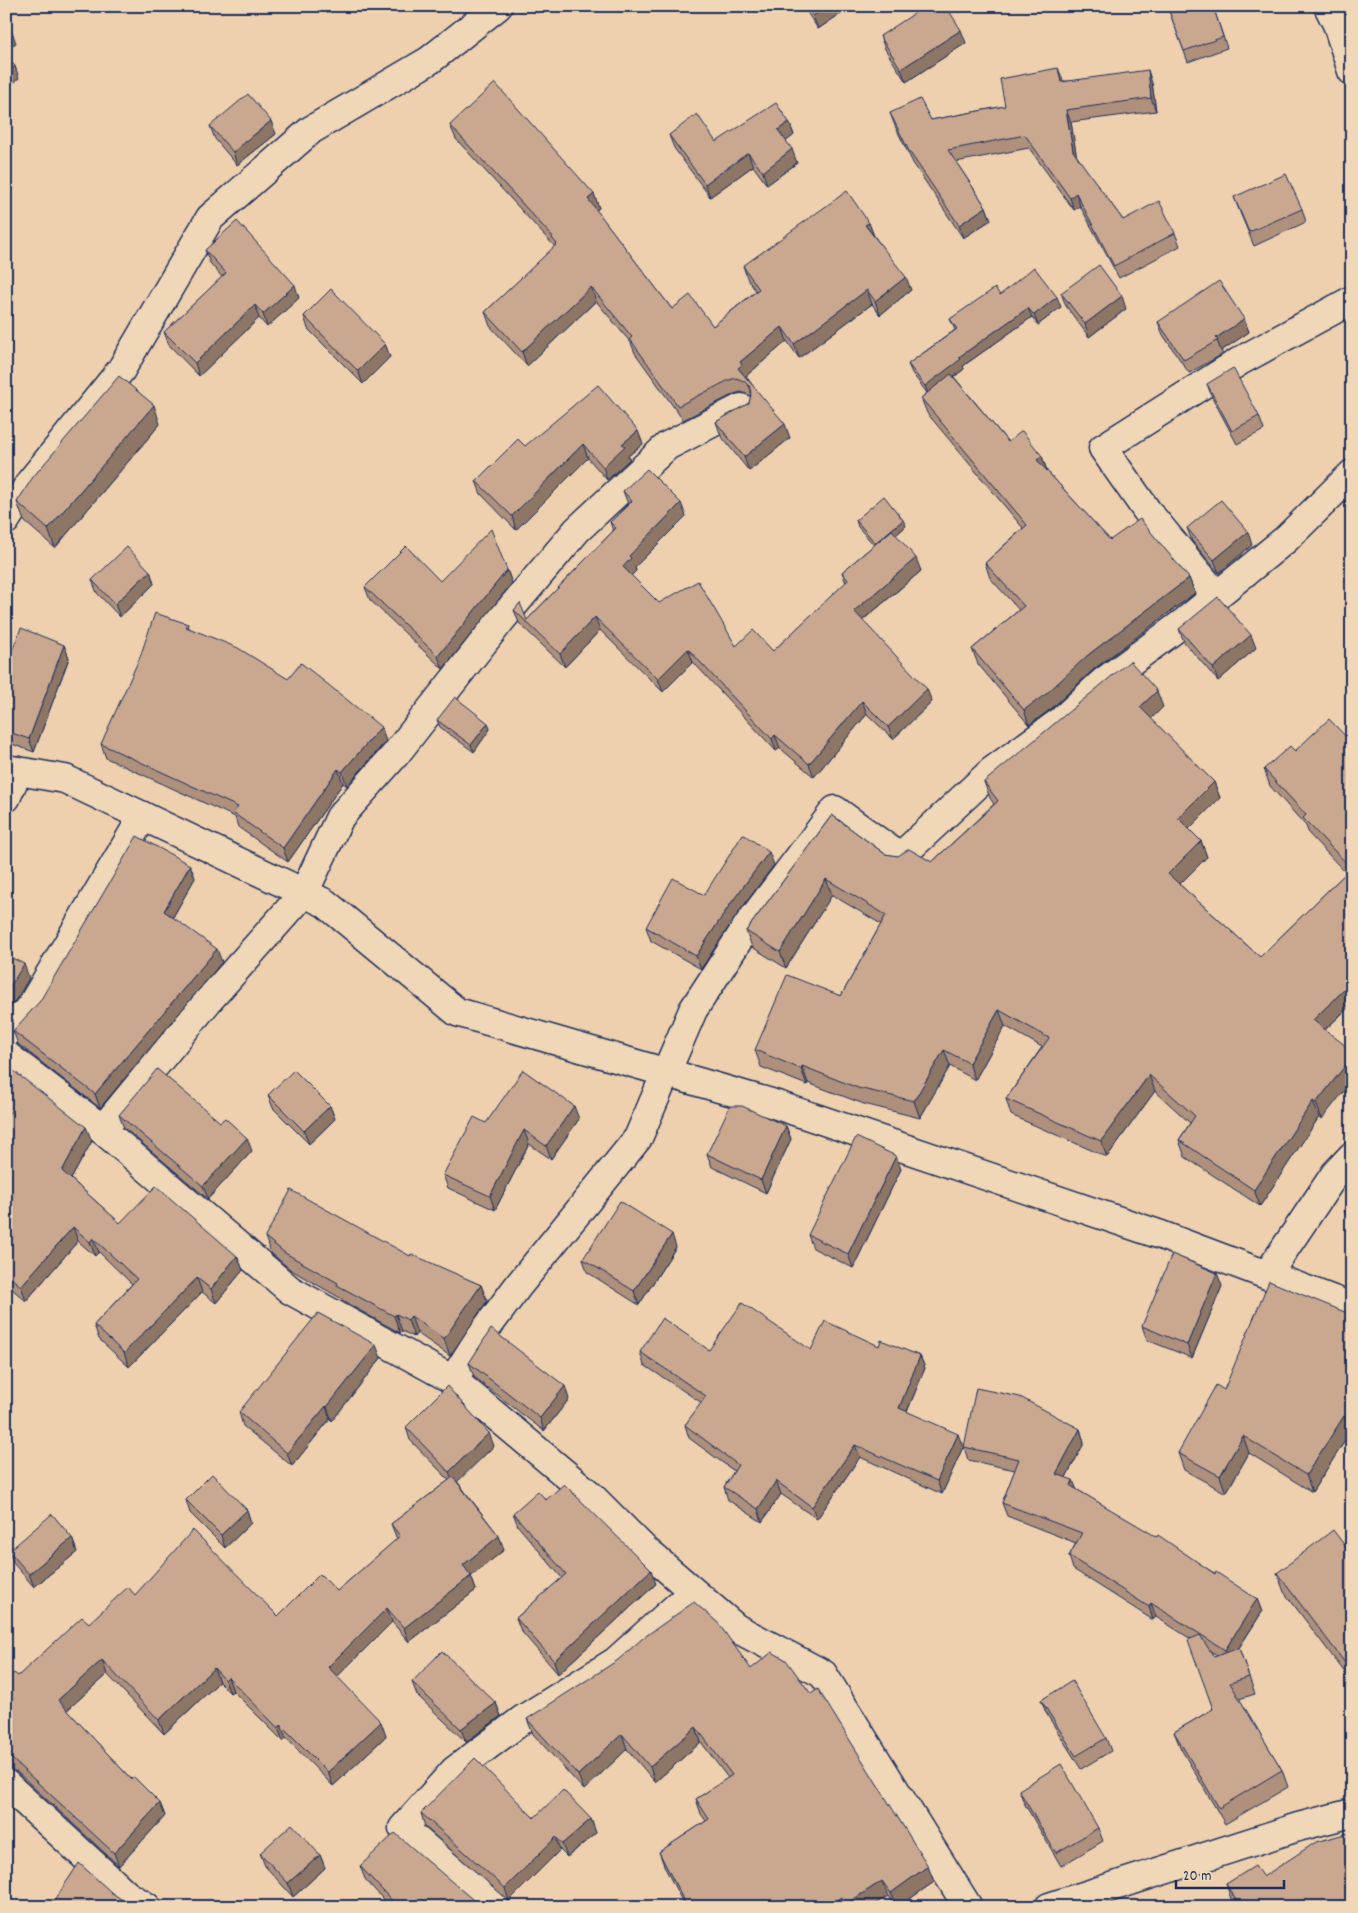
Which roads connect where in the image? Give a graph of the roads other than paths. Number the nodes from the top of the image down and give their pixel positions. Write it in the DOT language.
graph roads {
  1 [pos="498,6"];
  2 [pos="1328,6"];
  3 [pos="1352,71"];
  4 [pos="1352,300"];
  5 [pos="741,408"];
  6 [pos="1352,474"];
  7 [pos="6,520"];
  8 [pos="1217,596"];
  9 [pos="12,770"];
  10 [pos="6,798"];
  11 [pos="143,816"];
  12 [pos="304,893"];
  13 [pos="6,1034"];
  14 [pos="6,1055"];
  15 [pos="665,1072"];
  16 [pos="102,1130"];
  17 [pos="1352,1156"];
  18 [pos="1267,1275"];
  19 [pos="1352,1307"];
  20 [pos="453,1380"];
  21 [pos="693,1592"];
  22 [pos="6,1784"];
  23 [pos="1352,1813"];
  24 [pos="148,1907"];
  25 [pos="495,1907"];
  26 [pos="968,1907"];
  27 [pos="1048,1907"];
  1 -- 7 [label="street"];
  2 -- 3 [label="street"];
  4 -- 8 [label="street"];
  5 -- 12 [label="street"];
  6 -- 8 [label="street"];
  8 -- 15 [label="street"];
  9 -- 10 [label="street"];
  9 -- 11 [label="street"];
  11 -- 12 [label="street"];
  11 -- 13 [label="street"];
  12 -- 15 [label="street"];
  12 -- 16 [label="street"];
  14 -- 16 [label="street"];
  15 -- 18 [label="street"];
  15 -- 20 [label="street"];
  16 -- 20 [label="street"];
  17 -- 18 [label="street"];
  18 -- 19 [label="street"];
  20 -- 21 [label="street"];
  21 -- 25 [label="street"];
  21 -- 26 [label="street"];
  22 -- 24 [label="street"];
  23 -- 27 [label="street"];
}
